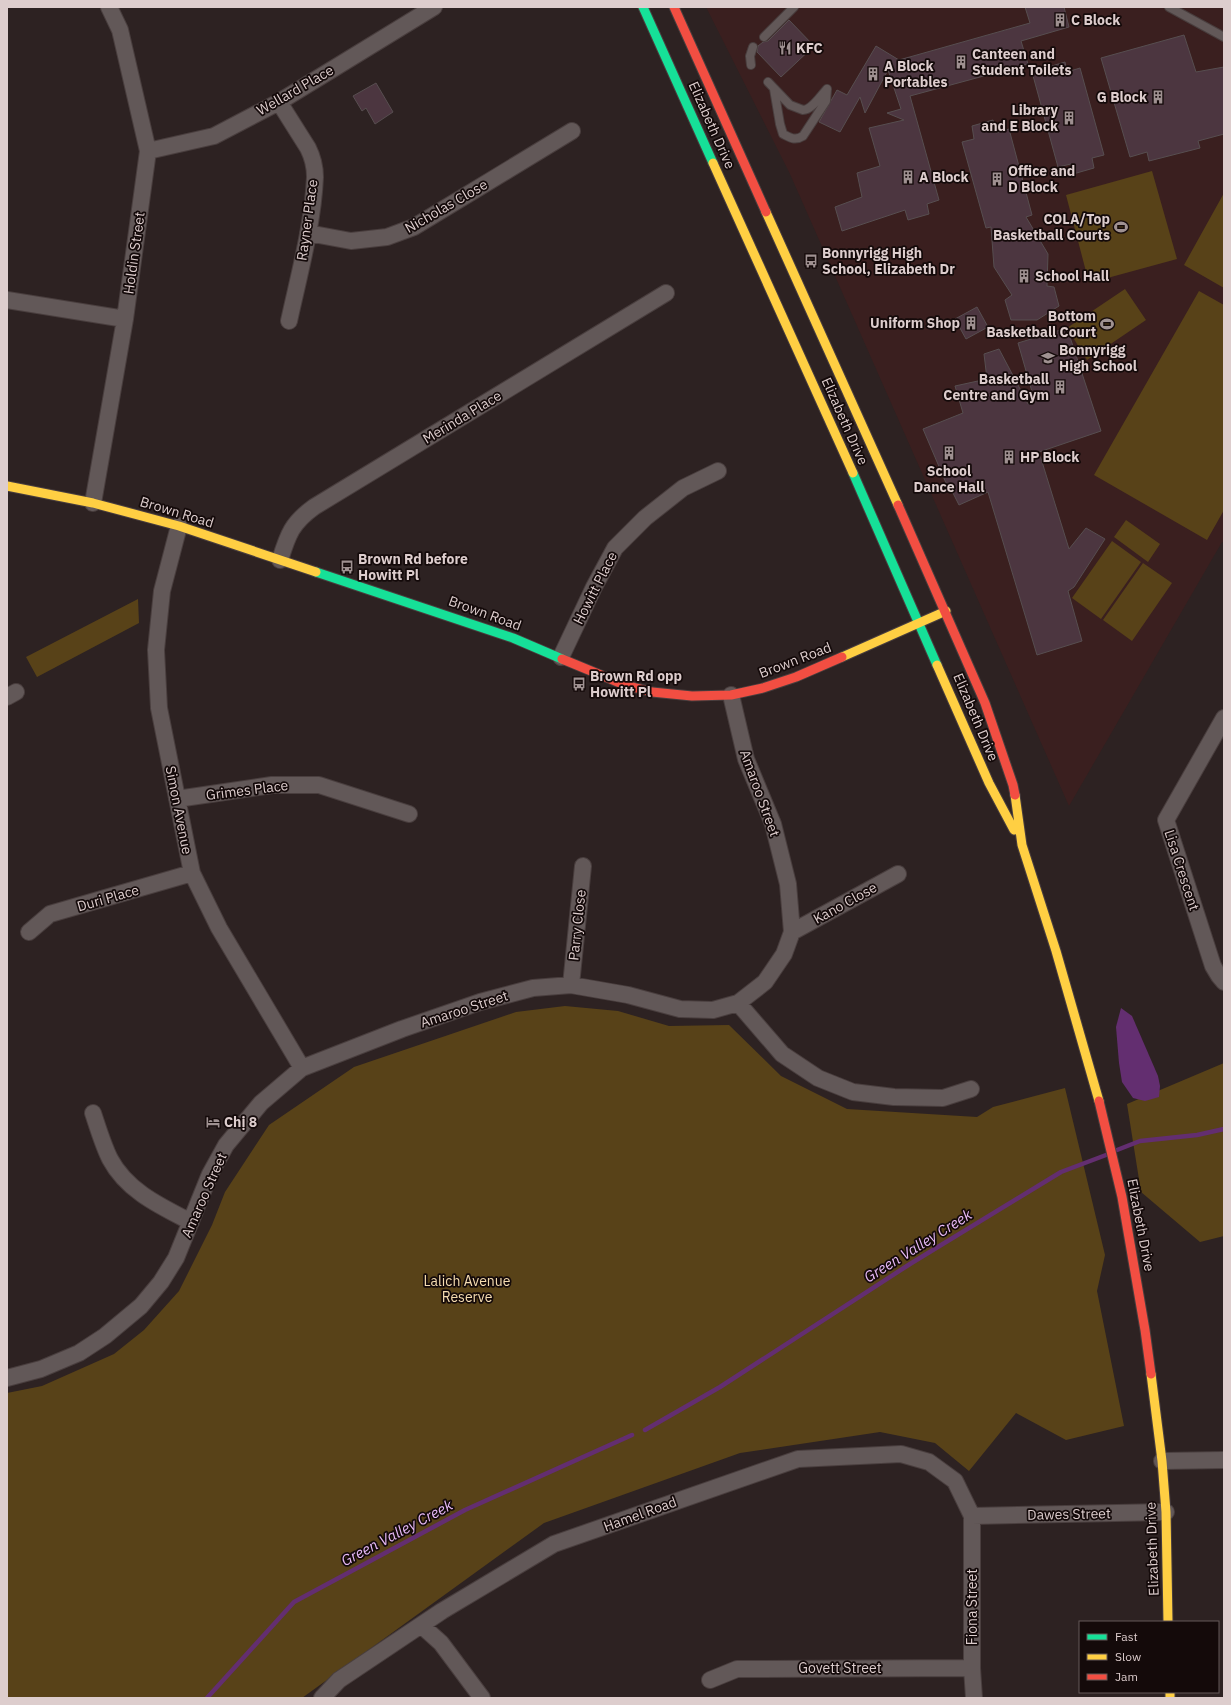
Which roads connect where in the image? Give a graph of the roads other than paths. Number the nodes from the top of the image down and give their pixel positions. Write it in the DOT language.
graph roads {
  1 [pos="109,7"];
  2 [pos="434,7"];
  3 [pos="643,7"];
  4 [pos="674,7"];
  5 [pos="794,7"];
  6 [pos="1169,7"];
  7 [pos="764,37"];
  8 [pos="1224,37"];
  9 [pos="753,47"];
  10 [pos="751,64"];
  11 [pos="768,82"];
  12 [pos="774,89"];
  13 [pos="279,102"];
  14 [pos="572,131"];
  15 [pos="148,151"];
  16 [pos="308,233"];
  17 [pos="666,293"];
  18 [pos="7,300"];
  19 [pos="124,319"];
  20 [pos="289,322"];
  21 [pos="718,472"];
  22 [pos="7,486"];
  23 [pos="93,503"];
  24 [pos="179,526"];
  25 [pos="280,560"];
  26 [pos="946,611"];
  27 [pos="919,623"];
  28 [pos="561,657"];
  29 [pos="731,695"];
  30 [pos="1224,718"];
  31 [pos="177,799"];
  32 [pos="409,814"];
  33 [pos="1022,845"];
  34 [pos="583,866"];
  35 [pos="192,874"];
  36 [pos="898,874"];
  37 [pos="29,932"];
  38 [pos="792,932"];
  39 [pos="1224,982"];
  40 [pos="571,985"];
  41 [pos="738,1003"];
  42 [pos="302,1068"];
  43 [pos="971,1089"];
  44 [pos="93,1113"];
  45 [pos="191,1222"];
  46 [pos="7,1378"];
  47 [pos="1224,1460"];
  48 [pos="1162,1461"];
  49 [pos="1166,1512"];
  50 [pos="972,1516"];
  51 [pos="1168,1621"];
  52 [pos="421,1625"];
  53 [pos="972,1668"];
  54 [pos="710,1680"];
  55 [pos="322,1698"];
  56 [pos="482,1698"];
  57 [pos="974,1698"];
  1 -- 15 [label="street, Holdin Street"];
  2 -- 13 [label="street, Wellard Place"];
  3 -- 27 [label="main road, Elizabeth Drive"];
  4 -- 26 [label="main road, Elizabeth Drive"];
  5 -- 7 [label="lane"];
  6 -- 8 [label="lane"];
  9 -- 10 [label="lane"];
  11 -- 12 [label="lane"];
  12 -- 12 [label="lane"];
  13 -- 15 [label="street, Wellard Place"];
  13 -- 16 [label="street, Rayner Place"];
  14 -- 16 [label="street, Nicholas Close"];
  15 -- 19 [label="street, Holdin Street"];
  16 -- 20 [label="street, Rayner Place"];
  17 -- 25 [label="street, Merinda Place"];
  18 -- 19 [label="street"];
  19 -- 23 [label="street, Holdin Street"];
  21 -- 28 [label="street, Howitt Place"];
  22 -- 23 [label="main road, Brown Road"];
  23 -- 24 [label="main road, Brown Road"];
  24 -- 25 [label="main road, Brown Road"];
  24 -- 31 [label="street, Simon Avenue"];
  25 -- 28 [label="main road, Brown Road"];
  26 -- 27 [label="main road, Brown Road"];
  26 -- 33 [label="main road, Elizabeth Drive"];
  27 -- 29 [label="main road, Brown Road"];
  27 -- 33 [label="main road, Elizabeth Drive"];
  28 -- 29 [label="main road, Brown Road"];
  29 -- 38 [label="street, Amaroo Street"];
  30 -- 39 [label="street, Lisa Crescent"];
  31 -- 32 [label="street, Grimes Place"];
  31 -- 35 [label="street, Simon Avenue"];
  33 -- 48 [label="main road, Elizabeth Drive"];
  34 -- 40 [label="street, Parry Close"];
  35 -- 37 [label="street, Duri Place"];
  35 -- 42 [label="street, Simon Avenue"];
  36 -- 38 [label="street, Kano Close"];
  38 -- 41 [label="street, Amaroo Street"];
  40 -- 41 [label="street, Amaroo Street"];
  40 -- 42 [label="street, Amaroo Street"];
  41 -- 43 [label="street"];
  42 -- 45 [label="street, Amaroo Street"];
  44 -- 45 [label="street"];
  45 -- 46 [label="street, Amaroo Street"];
  47 -- 48 [label="street"];
  48 -- 49 [label="main road, Elizabeth Drive"];
  49 -- 50 [label="street, Dawes Street"];
  49 -- 51 [label="main road, Elizabeth Drive"];
  50 -- 52 [label="street, Hamel Road"];
  50 -- 53 [label="street, Fiona Street"];
  52 -- 55 [label="street, Hamel Road"];
  52 -- 56 [label="street"];
  53 -- 54 [label="street, Govett Street"];
  53 -- 57 [label="street, Fiona Street"];
}
